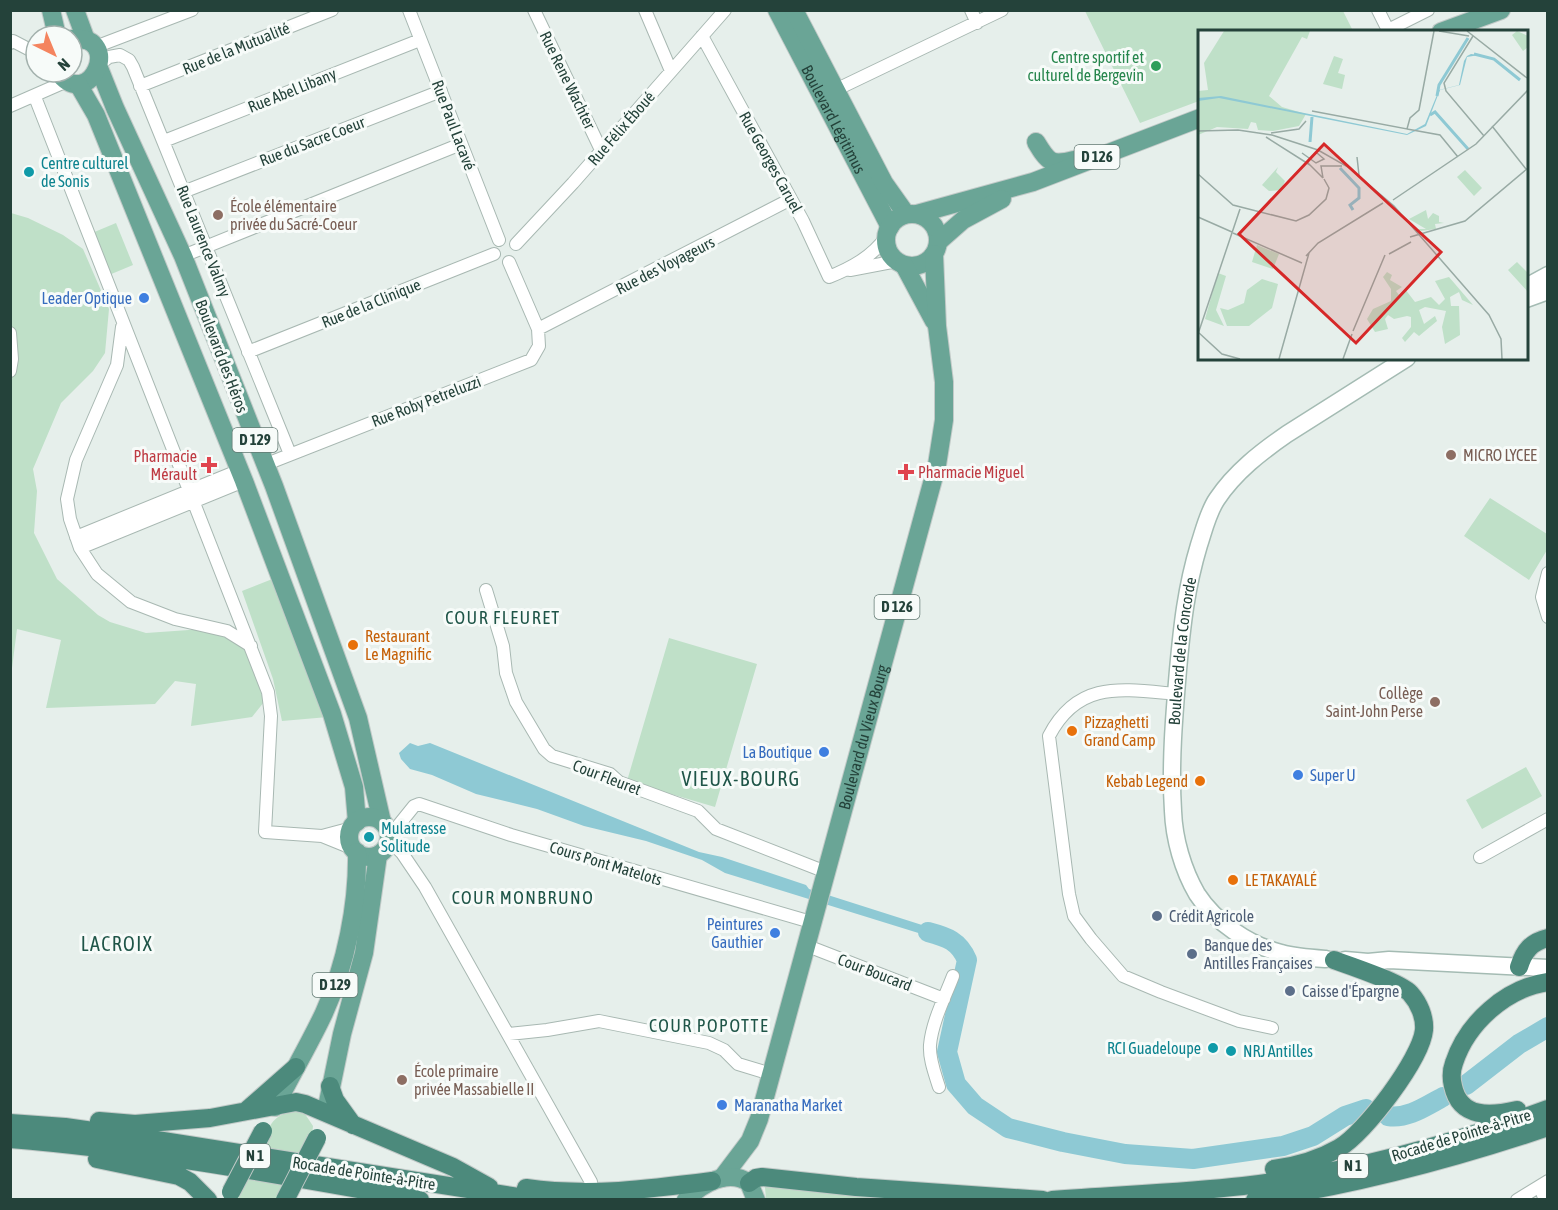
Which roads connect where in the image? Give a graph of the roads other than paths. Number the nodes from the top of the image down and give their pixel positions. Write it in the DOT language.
graph roads {
  1 [pos="75,10"];
  2 [pos="192,10"];
  3 [pos="332,10"];
  4 [pos="409,10"];
  5 [pos="534,10"];
  6 [pos="645,10"];
  7 [pos="725,10"];
  8 [pos="777,10"];
  9 [pos="794,10"];
  10 [pos="971,10"];
  11 [pos="1002,10"];
  12 [pos="1378,10"];
  13 [pos="1428,10"];
  14 [pos="1501,10"];
  15 [pos="976,23"];
  16 [pos="1446,30"];
  17 [pos="702,36"];
  18 [pos="420,40"];
  19 [pos="90,52"];
  20 [pos="671,71"];
  21 [pos="84,79"];
  22 [pos="58,84"];
  23 [pos="71,84"];
  24 [pos="140,86"];
  25 [pos="441,91"];
  26 [pos="829,93"];
  27 [pos="34,97"];
  28 [pos="10,106"];
  29 [pos="1198,119"];
  30 [pos="1162,132"];
  31 [pos="164,141"];
  32 [pos="1036,142"];
  33 [pos="460,144"];
  34 [pos="601,150"];
  35 [pos="1033,182"];
  36 [pos="183,192"];
  37 [pos="791,199"];
  38 [pos="912,214"];
  39 [pos="888,232"];
  40 [pos="499,240"];
  41 [pos="516,244"];
  42 [pos="206,247"];
  43 [pos="936,248"];
  44 [pos="494,254"];
  45 [pos="183,256"];
  46 [pos="509,262"];
  47 [pos="901,263"];
  48 [pos="843,271"];
  49 [pos="1548,276"];
  50 [pos="1537,293"];
  51 [pos="123,324"];
  52 [pos="937,326"];
  53 [pos="538,329"];
  54 [pos="10,333"];
  55 [pos="248,352"];
  56 [pos="1404,360"];
  57 [pos="10,371"];
  58 [pos="290,454"];
  59 [pos="264,465"];
  60 [pos="242,476"];
  61 [pos="191,496"];
  62 [pos="78,542"];
  63 [pos="1548,573"];
  64 [pos="486,590"];
  65 [pos="1548,618"];
  66 [pos="251,646"];
  67 [pos="1176,694"];
  68 [pos="1548,819"];
  69 [pos="355,825"];
  70 [pos="322,836"];
  71 [pos="387,840"];
  72 [pos="355,851"];
  73 [pos="1480,856"];
  74 [pos="824,878"];
  75 [pos="813,916"];
  76 [pos="1548,938"];
  77 [pos="805,945"];
  78 [pos="1330,960"];
  79 [pos="1519,967"];
  80 [pos="1548,968"];
  81 [pos="953,976"];
  82 [pos="1548,982"];
  83 [pos="944,999"];
  84 [pos="1272,1028"];
  85 [pos="509,1034"];
  86 [pos="296,1067"];
  87 [pos="771,1074"];
  88 [pos="330,1086"];
  89 [pos="939,1087"];
  90 [pos="1548,1101"];
  91 [pos="275,1107"];
  92 [pos="1548,1109"];
  93 [pos="243,1113"];
  94 [pos="326,1114"];
  95 [pos="355,1126"];
  96 [pos="1548,1127"];
  97 [pos="12,1131"];
  98 [pos="750,1141"];
  99 [pos="475,1179"];
  100 [pos="717,1180"];
  101 [pos="591,1182"];
  102 [pos="1544,1184"];
  103 [pos="751,1188"];
  104 [pos="499,1192"];
  105 [pos="1152,1192"];
  106 [pos="229,1196"];
  107 [pos="537,1196"];
  108 [pos="208,1200"];
  109 [pos="285,1200"];
  110 [pos="420,1200"];
  111 [pos="686,1200"];
  112 [pos="1043,1200"];
  113 [pos="1052,1200"];
  114 [pos="1255,1200"];
  115 [pos="1517,1200"];
  116 [pos="1545,1200"];
  1 -- 19 [label="main road, D 129"];
  2 -- 19 [label="street"];
  3 -- 24 [label="street, Rue de la Mutualité"];
  4 -- 18 [label="street, Rue Paul Lacavé"];
  5 -- 34 [label="street, Rue Rene Wachter"];
  6 -- 20 [label="street"];
  7 -- 17 [label="street, Rue Félix Éboué"];
  8 -- 26 [label="main road, Boulevard Légitimus"];
  9 -- 26 [label="main road, Boulevard Légitimus"];
  10 -- 15 [label="street"];
  11 -- 15 [label="street"];
  12 -- 13 [label="street"];
  14 -- 16 [label="main road"];
  15 -- 26 [label="street"];
  17 -- 20 [label="street, Rue Félix Éboué"];
  17 -- 37 [label="street, Rue Georges Caruel"];
  18 -- 25 [label="street, Rue Paul Lacavé"];
  18 -- 31 [label="street, Rue Abel Libany"];
  19 -- 21 [label="main road"];
  19 -- 24 [label="street, Rue Laurence Valmy"];
  19 -- 45 [label="main road, Boulevard des Héros / D 129"];
  20 -- 34 [label="street, Rue Félix Éboué"];
  22 -- 27 [label="street"];
  23 -- 60 [label="main road, Boulevard des Héros / D 129"];
  24 -- 31 [label="street, Rue Laurence Valmy"];
  25 -- 33 [label="street, Rue Paul Lacavé"];
  25 -- 36 [label="street, Rue du Sacre Coeur"];
  26 -- 38 [label="main road, Boulevard Légitimus"];
  26 -- 39 [label="main road, Boulevard Légitimus"];
  27 -- 28 [label="street"];
  27 -- 51 [label="street"];
  29 -- 30 [label="main road, D 126"];
  30 -- 32 [label="main road"];
  30 -- 35 [label="main road, D 126"];
  31 -- 36 [label="street, Rue Laurence Valmy"];
  33 -- 40 [label="street, Rue Paul Lacavé"];
  33 -- 42 [label="street"];
  34 -- 41 [label="street, Rue Félix Éboué"];
  35 -- 38 [label="main road, D 126"];
  35 -- 43 [label="main road, D 126"];
  36 -- 42 [label="street, Rue Laurence Valmy"];
  37 -- 48 [label="street, Rue Georges Caruel"];
  37 -- 53 [label="street, Rue des Voyageurs"];
  38 -- 39 [label="main road"];
  38 -- 43 [label="main road"];
  39 -- 47 [label="main road"];
  39 -- 48 [label="street"];
  40 -- 41 [label="street"];
  40 -- 44 [label="street"];
  41 -- 46 [label="street"];
  42 -- 45 [label="street"];
  42 -- 55 [label="street, Rue Laurence Valmy"];
  43 -- 47 [label="main road"];
  43 -- 52 [label="main road, Boulevard du Vieux Bourg / D 126"];
  44 -- 46 [label="street"];
  44 -- 55 [label="street, Rue de la Clinique"];
  45 -- 59 [label="main road, Boulevard des Héros / D 129"];
  46 -- 53 [label="street"];
  47 -- 48 [label="street"];
  47 -- 52 [label="main road, Boulevard du Vieux Bourg / D 126"];
  49 -- 50 [label="main road"];
  51 -- 61 [label="street"];
  51 -- 62 [label="street"];
  52 -- 74 [label="main road, Boulevard du Vieux Bourg / D 126"];
  53 -- 58 [label="street, Rue Roby Petreluzzi"];
  54 -- 57 [label="street"];
  55 -- 58 [label="street, Rue Laurence Valmy"];
  56 -- 67 [label="main road, Boulevard de la Concorde"];
  58 -- 59 [label="street"];
  59 -- 71 [label="main road, Boulevard des Héros / D 129"];
  60 -- 61 [label="street"];
  60 -- 69 [label="main road, Boulevard des Héros / D 129"];
  61 -- 62 [label="street"];
  61 -- 66 [label="street"];
  62 -- 66 [label="street"];
  63 -- 65 [label="street"];
  64 -- 74 [label="street, Cour Fleuret"];
  66 -- 70 [label="street"];
  67 -- 78 [label="main road, Boulevard de la Concorde"];
  67 -- 84 [label="street"];
  68 -- 73 [label="street"];
  69 -- 70 [label="street"];
  69 -- 71 [label="main road"];
  69 -- 72 [label="main road, D 129"];
  70 -- 72 [label="street"];
  71 -- 72 [label="main road"];
  71 -- 75 [label="street, Cours Pont Matelots"];
  71 -- 85 [label="street"];
  71 -- 88 [label="main road, Boulevard des Héros / D 129"];
  72 -- 86 [label="main road, D 129"];
  74 -- 75 [label="main road, Boulevard du Vieux Bourg / D 126"];
  75 -- 77 [label="main road, Boulevard du Vieux Bourg / D 126"];
  76 -- 79 [label="highway"];
  77 -- 83 [label="street, Cour Boucard"];
  77 -- 87 [label="main road, Boulevard du Vieux Bourg / D 126"];
  78 -- 79 [label="main road, Boulevard de la Concorde"];
  78 -- 105 [label="highway"];
  79 -- 80 [label="main road, Boulevard de la Concorde"];
  81 -- 83 [label="street"];
  82 -- 90 [label="highway"];
  83 -- 89 [label="street"];
  85 -- 87 [label="street"];
  85 -- 101 [label="street"];
  86 -- 91 [label="main road, D 129"];
  86 -- 93 [label="highway"];
  87 -- 98 [label="main road, Boulevard du Vieux Bourg / D 126"];
  88 -- 94 [label="main road, Boulevard des Héros / D 129"];
  88 -- 95 [label="highway"];
  91 -- 93 [label="highway"];
  91 -- 94 [label="highway"];
  91 -- 106 [label="highway, bridge"];
  92 -- 105 [label="highway, Rocade de Pointe-à-Pitre / N 1"];
  93 -- 97 [label="highway"];
  94 -- 95 [label="highway"];
  94 -- 109 [label="highway, Boulevard des Héros, bridge"];
  95 -- 99 [label="highway"];
  96 -- 114 [label="highway, Rocade de Pointe-à-Pitre / N 1"];
  97 -- 104 [label="highway, Rocade de Pointe-à-Pitre / N 1"];
  97 -- 108 [label="highway"];
  97 -- 110 [label="highway, Rocade de Pointe-à-Pitre / N 1"];
  98 -- 100 [label="main road, Boulevard du Vieux Bourg / D 126"];
  98 -- 103 [label="main road, Boulevard du Vieux Bourg / D 126"];
  99 -- 104 [label="highway"];
  99 -- 107 [label="highway"];
  100 -- 103 [label="main road"];
  100 -- 107 [label="highway"];
  100 -- 111 [label="main road, Boulevard du Vieux Bourg"];
  102 -- 115 [label="street"];
  102 -- 116 [label="street"];
  103 -- 112 [label="highway"];
  104 -- 107 [label="highway, Rocade de Pointe-à-Pitre / N 1"];
  105 -- 113 [label="highway, Rocade de Pointe-à-Pitre / N 1"];
}
